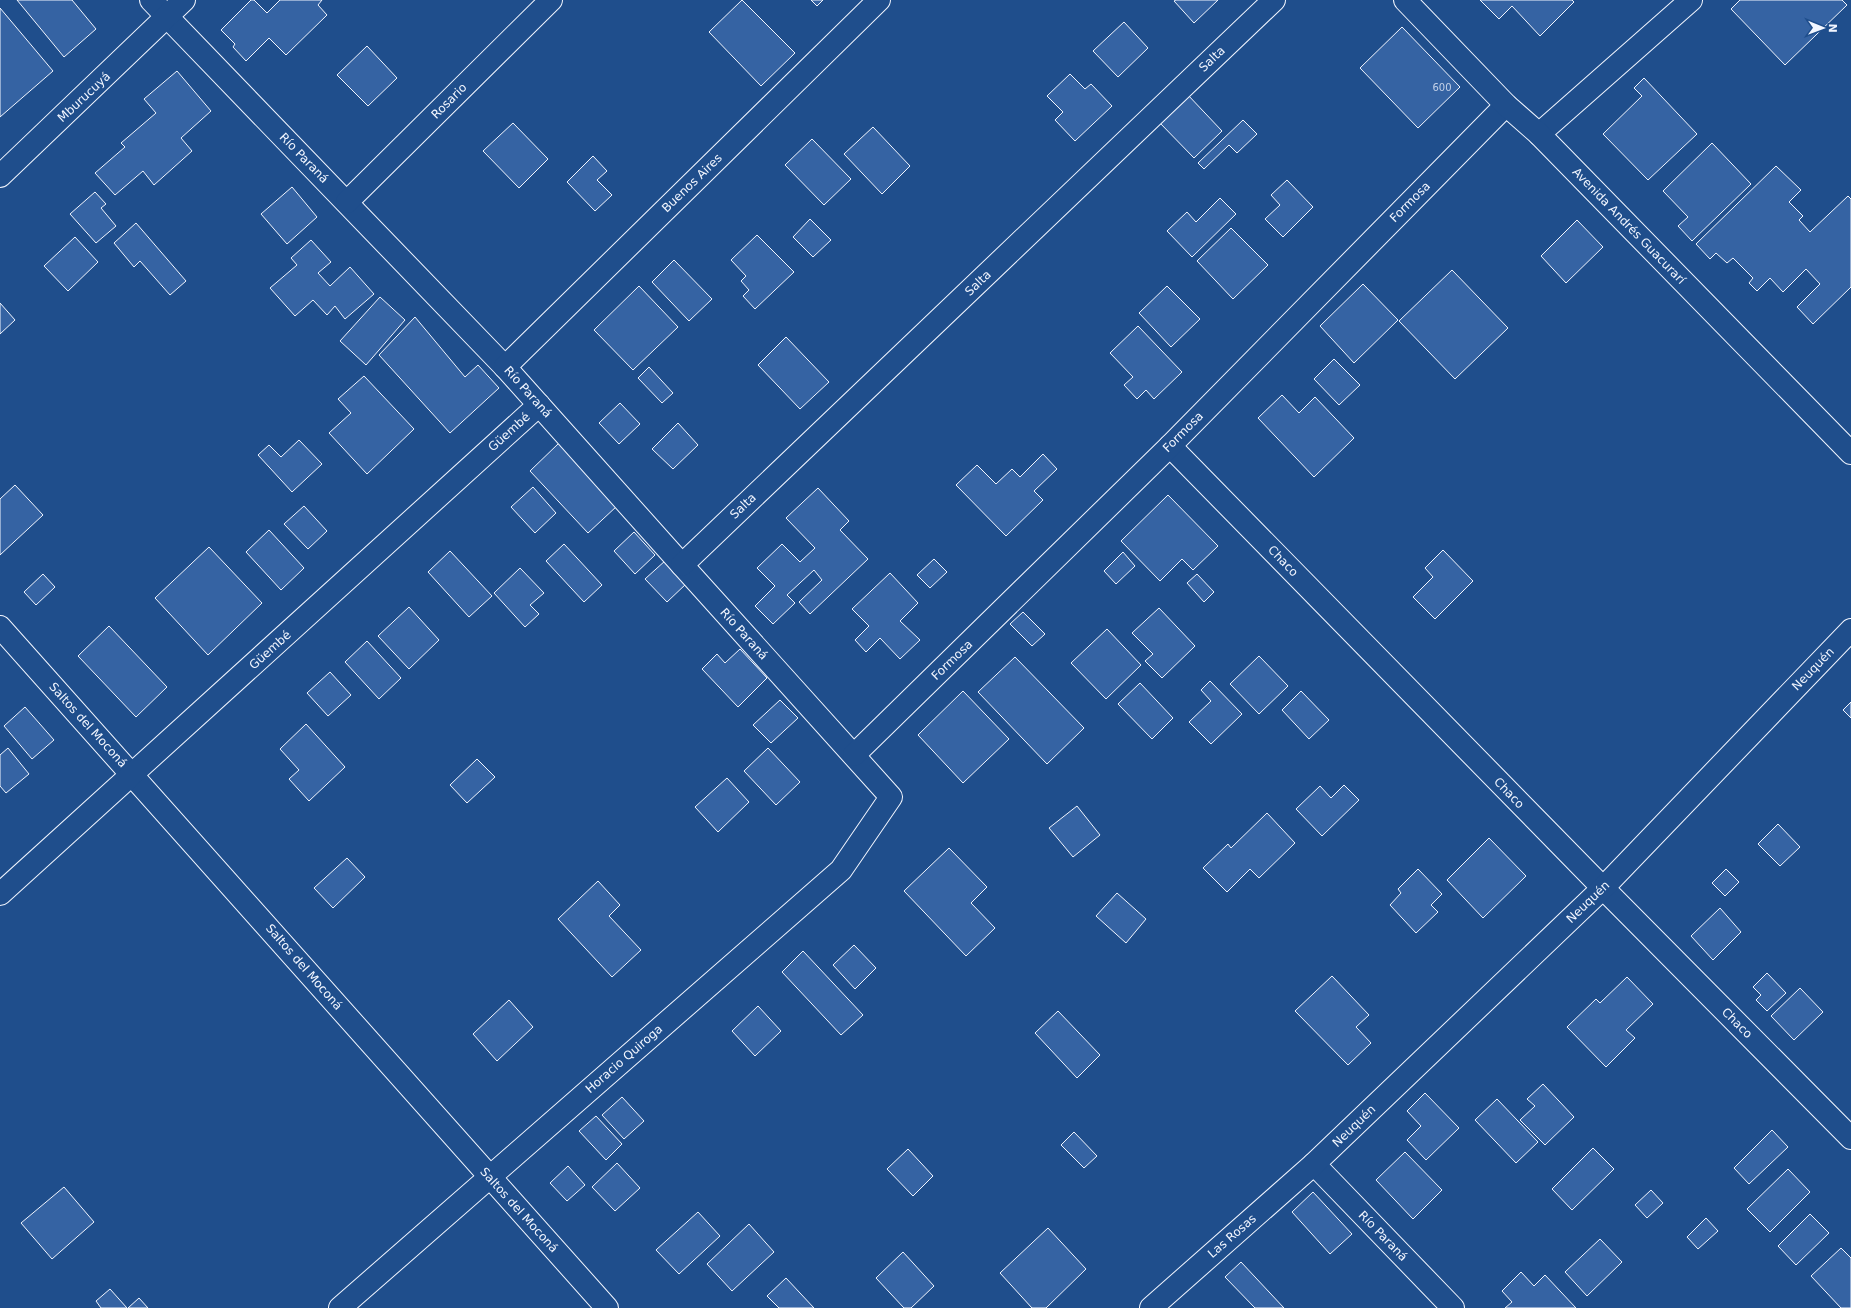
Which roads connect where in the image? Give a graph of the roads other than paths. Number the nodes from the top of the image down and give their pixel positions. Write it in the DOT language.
graph roads {
  1 [pos="151,0"];
  2 [pos="184,0"];
  3 [pos="551,0"];
  4 [pos="879,0"];
  5 [pos="1274,0"];
  6 [pos="1406,0"];
  7 [pos="1690,0"];
  8 [pos="168,17"];
  9 [pos="1506,105"];
  10 [pos="1539,134"];
  11 [pos="0,176"];
  12 [pos="347,202"];
  13 [pos="505,367"];
  14 [pos="539,405"];
  15 [pos="1170,446"];
  16 [pos="1851,453"];
  17 [pos="682,565"];
  18 [pos="0,627"];
  19 [pos="1851,630"];
  20 [pos="854,755"];
  21 [pos="133,774"];
  22 [pos="891,797"];
  23 [pos="1603,888"];
  24 [pos="0,894"];
  25 [pos="1851,1138"];
  26 [pos="1314,1164"];
  27 [pos="489,1176"];
  28 [pos="340,1308"];
  29 [pos="607,1308"];
  30 [pos="1151,1308"];
  31 [pos="1453,1308"];
  1 -- 8 [label="street, Río Paraná"];
  2 -- 8 [label="street, Mburucuyá"];
  3 -- 12 [label="street, Rosario"];
  4 -- 13 [label="street, Buenos Aires"];
  5 -- 17 [label="street, Salta"];
  6 -- 9 [label="street, Avenida Andrés Guacurarí"];
  7 -- 10 [label="street"];
  8 -- 11 [label="street, Mburucuyá"];
  8 -- 12 [label="street, Río Paraná"];
  9 -- 10 [label="street, Avenida Andrés Guacurarí"];
  9 -- 15 [label="street, Formosa"];
  10 -- 16 [label="street, Avenida Andrés Guacurarí"];
  12 -- 13 [label="street, Río Paraná"];
  13 -- 14 [label="street, Río Paraná"];
  14 -- 17 [label="street, Río Paraná"];
  14 -- 21 [label="street, Güembé"];
  15 -- 20 [label="street, Formosa"];
  15 -- 23 [label="street, Chaco"];
  17 -- 20 [label="street, Río Paraná"];
  18 -- 21 [label="street, Saltos del Moconá"];
  19 -- 23 [label="street, Neuquén"];
  20 -- 22 [label="street, Río Paraná"];
  21 -- 24 [label="street, Güembé"];
  21 -- 27 [label="street, Saltos del Moconá"];
  22 -- 27 [label="street, Horacio Quiroga"];
  23 -- 25 [label="street, Chaco"];
  23 -- 26 [label="street, Neuquén"];
  26 -- 30 [label="street, Las Rosas"];
  26 -- 31 [label="street, Río Paraná"];
  27 -- 28 [label="street, Horacio Quiroga"];
  27 -- 29 [label="street, Saltos del Moconá"];
}
